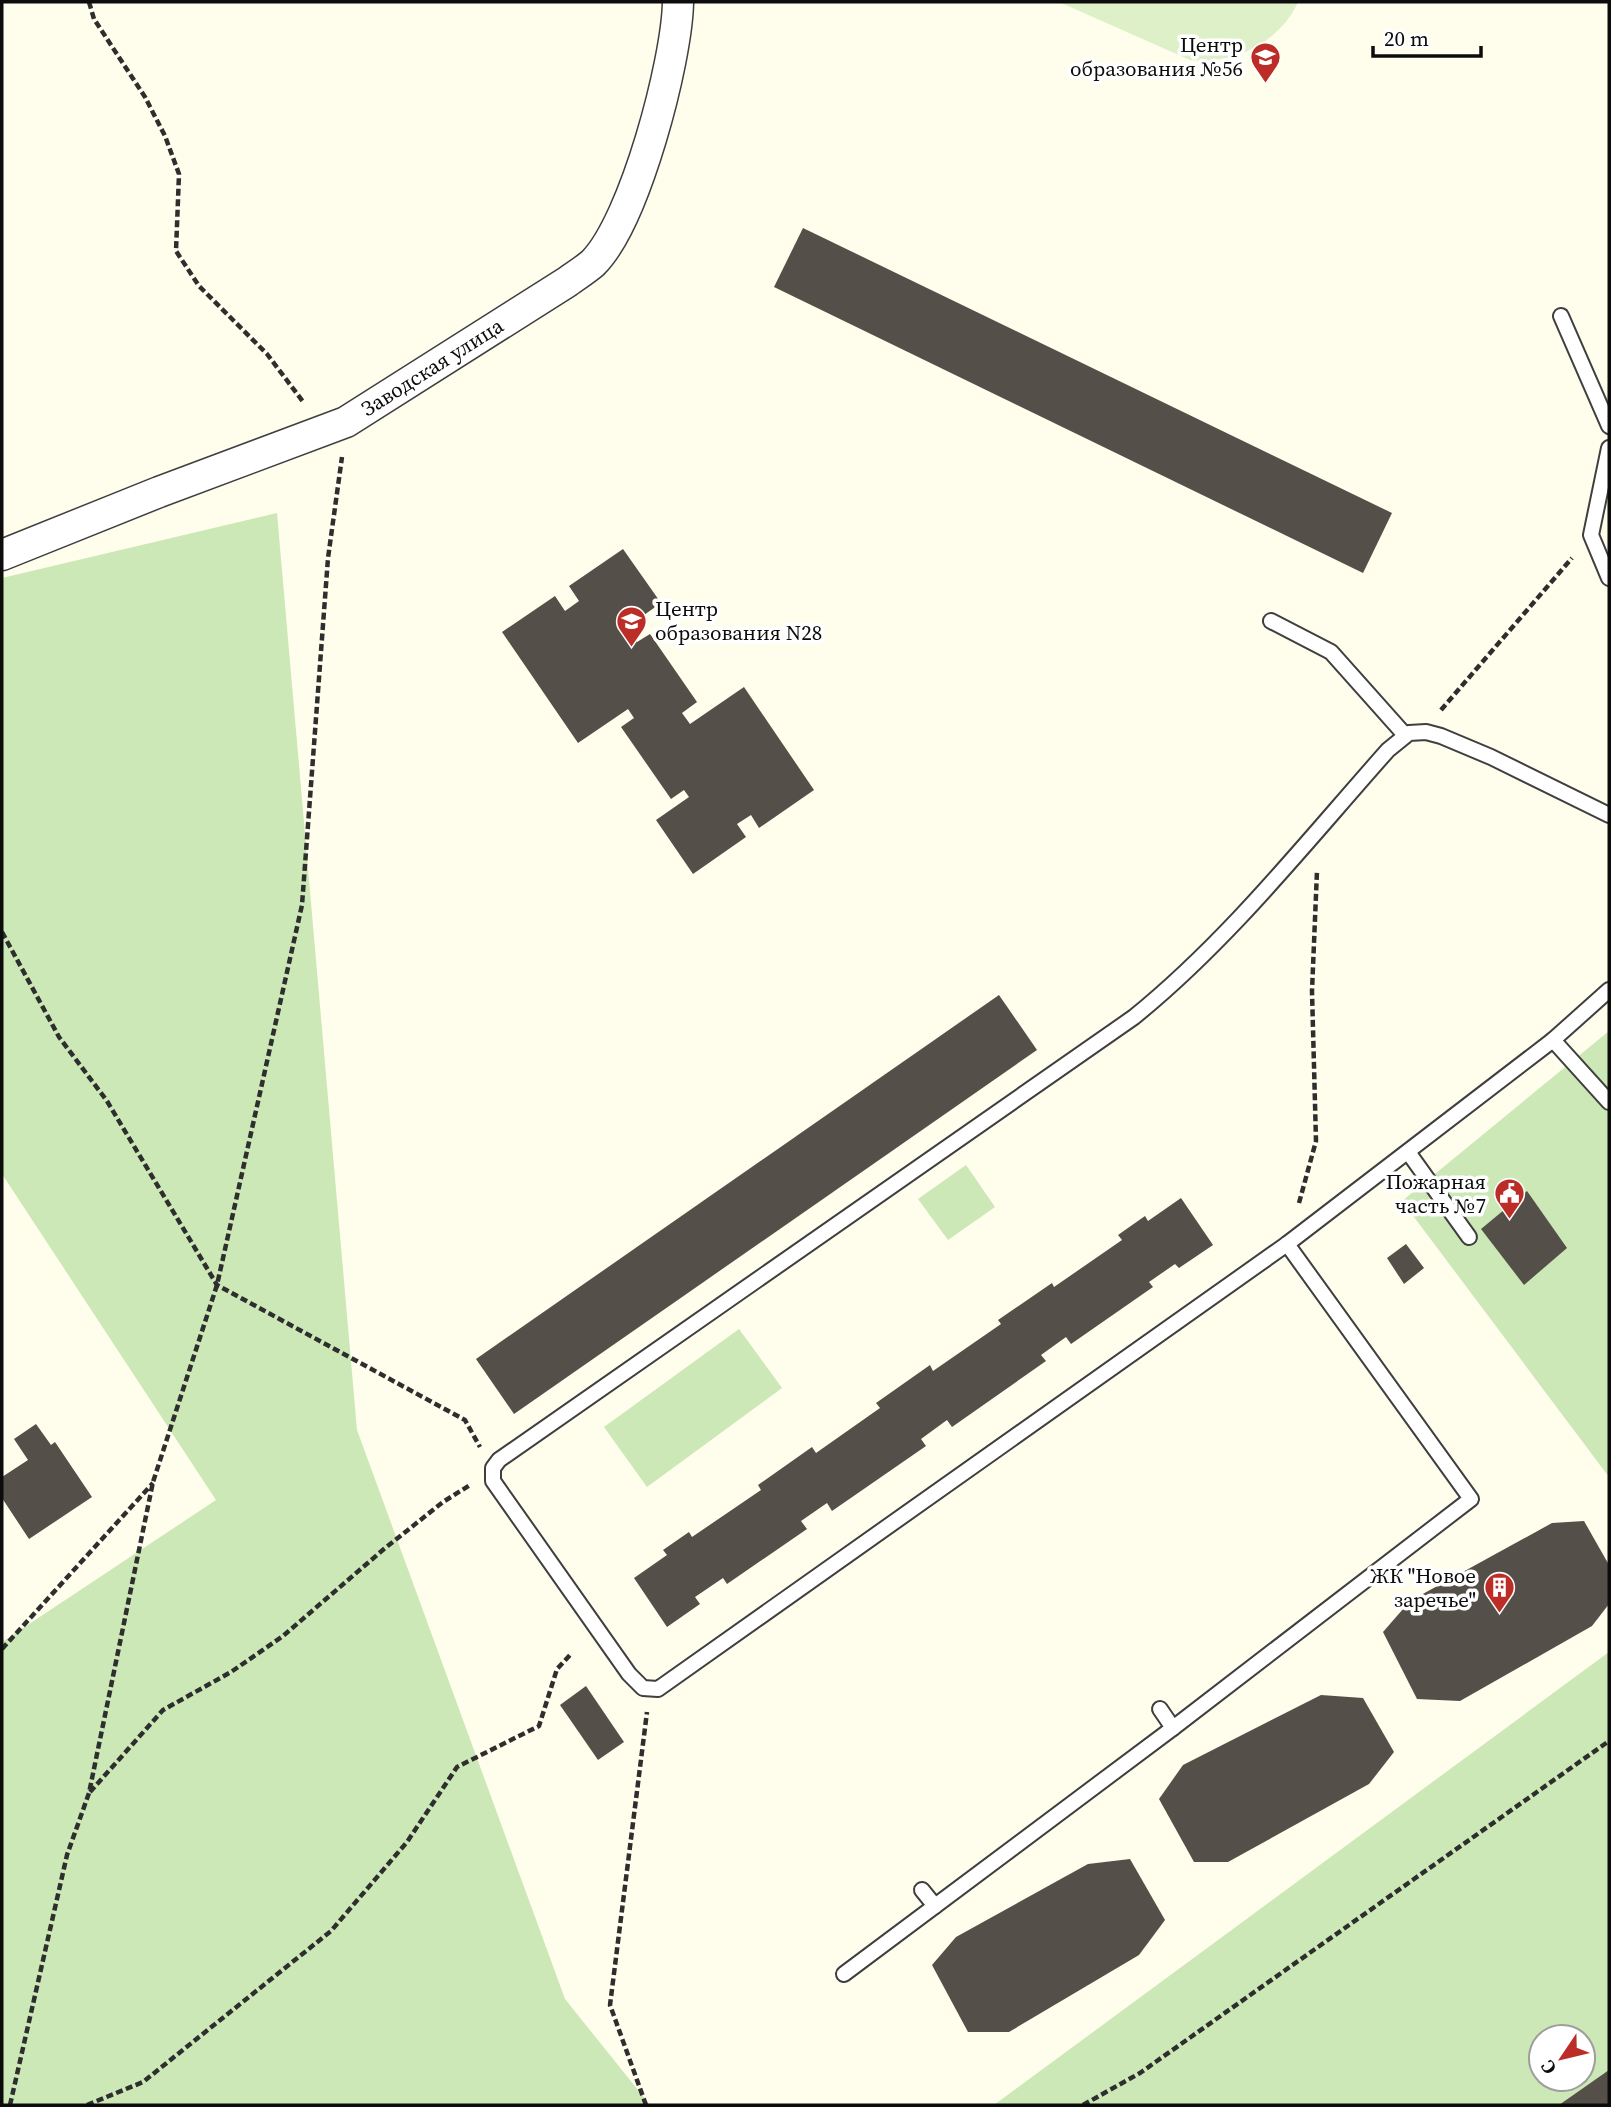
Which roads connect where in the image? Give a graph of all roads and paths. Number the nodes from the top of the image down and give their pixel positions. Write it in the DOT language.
graph roads {
  1 [pos="89,2"];
  2 [pos="678,2"];
  3 [pos="1561,316"];
  4 [pos="1609,426"];
  5 [pos="336,427"];
  6 [pos="1609,448"];
  7 [pos="1591,535"];
  8 [pos="2,555"];
  9 [pos="1609,578"];
  10 [pos="1271,621"];
  11 [pos="1422,732"];
  12 [pos="1405,735"];
  13 [pos="1609,815"];
  14 [pos="1319,828"];
  15 [pos="2,932"];
  16 [pos="1609,990"];
  17 [pos="1553,1040"];
  18 [pos="1609,1102"];
  19 [pos="1408,1152"];
  20 [pos="1469,1237"];
  21 [pos="1287,1244"];
  22 [pos="217,1285"];
  23 [pos="493,1471"];
  24 [pos="153,1482"];
  25 [pos="2,1649"];
  26 [pos="571,1654"];
  27 [pos="650,1690"];
  28 [pos="1160,1709"];
  29 [pos="1173,1728"];
  30 [pos="1609,1741"];
  31 [pos="89,1793"];
  32 [pos="922,1889"];
  33 [pos="935,1906"];
  34 [pos="844,1974"];
  35 [pos="10,2105"];
  36 [pos="87,2105"];
  37 [pos="646,2105"];
  38 [pos="1083,2105"];
  1 -- 5 [label="path"];
  2 -- 5 [label="street, Заводская улица"];
  3 -- 4 [label="lane"];
  5 -- 8 [label="street, Заводская улица"];
  5 -- 22 [label="path"];
  6 -- 7 [label="lane"];
  7 -- 9 [label="lane"];
  7 -- 11 [label="path"];
  10 -- 12 [label="lane"];
  11 -- 12 [label="lane"];
  11 -- 13 [label="lane"];
  12 -- 14 [label="lane"];
  14 -- 21 [label="path"];
  14 -- 23 [label="lane"];
  15 -- 22 [label="path"];
  16 -- 17 [label="lane"];
  17 -- 18 [label="lane"];
  17 -- 19 [label="lane"];
  19 -- 20 [label="lane"];
  19 -- 21 [label="lane"];
  21 -- 27 [label="lane"];
  21 -- 29 [label="lane"];
  22 -- 23 [label="path"];
  22 -- 24 [label="path"];
  23 -- 27 [label="lane"];
  23 -- 31 [label="path"];
  24 -- 25 [label="path"];
  24 -- 31 [label="path"];
  26 -- 36 [label="path"];
  27 -- 37 [label="path"];
  28 -- 29 [label="lane"];
  29 -- 33 [label="lane"];
  30 -- 38 [label="path"];
  31 -- 35 [label="path"];
  32 -- 33 [label="lane"];
  33 -- 34 [label="lane"];
}
